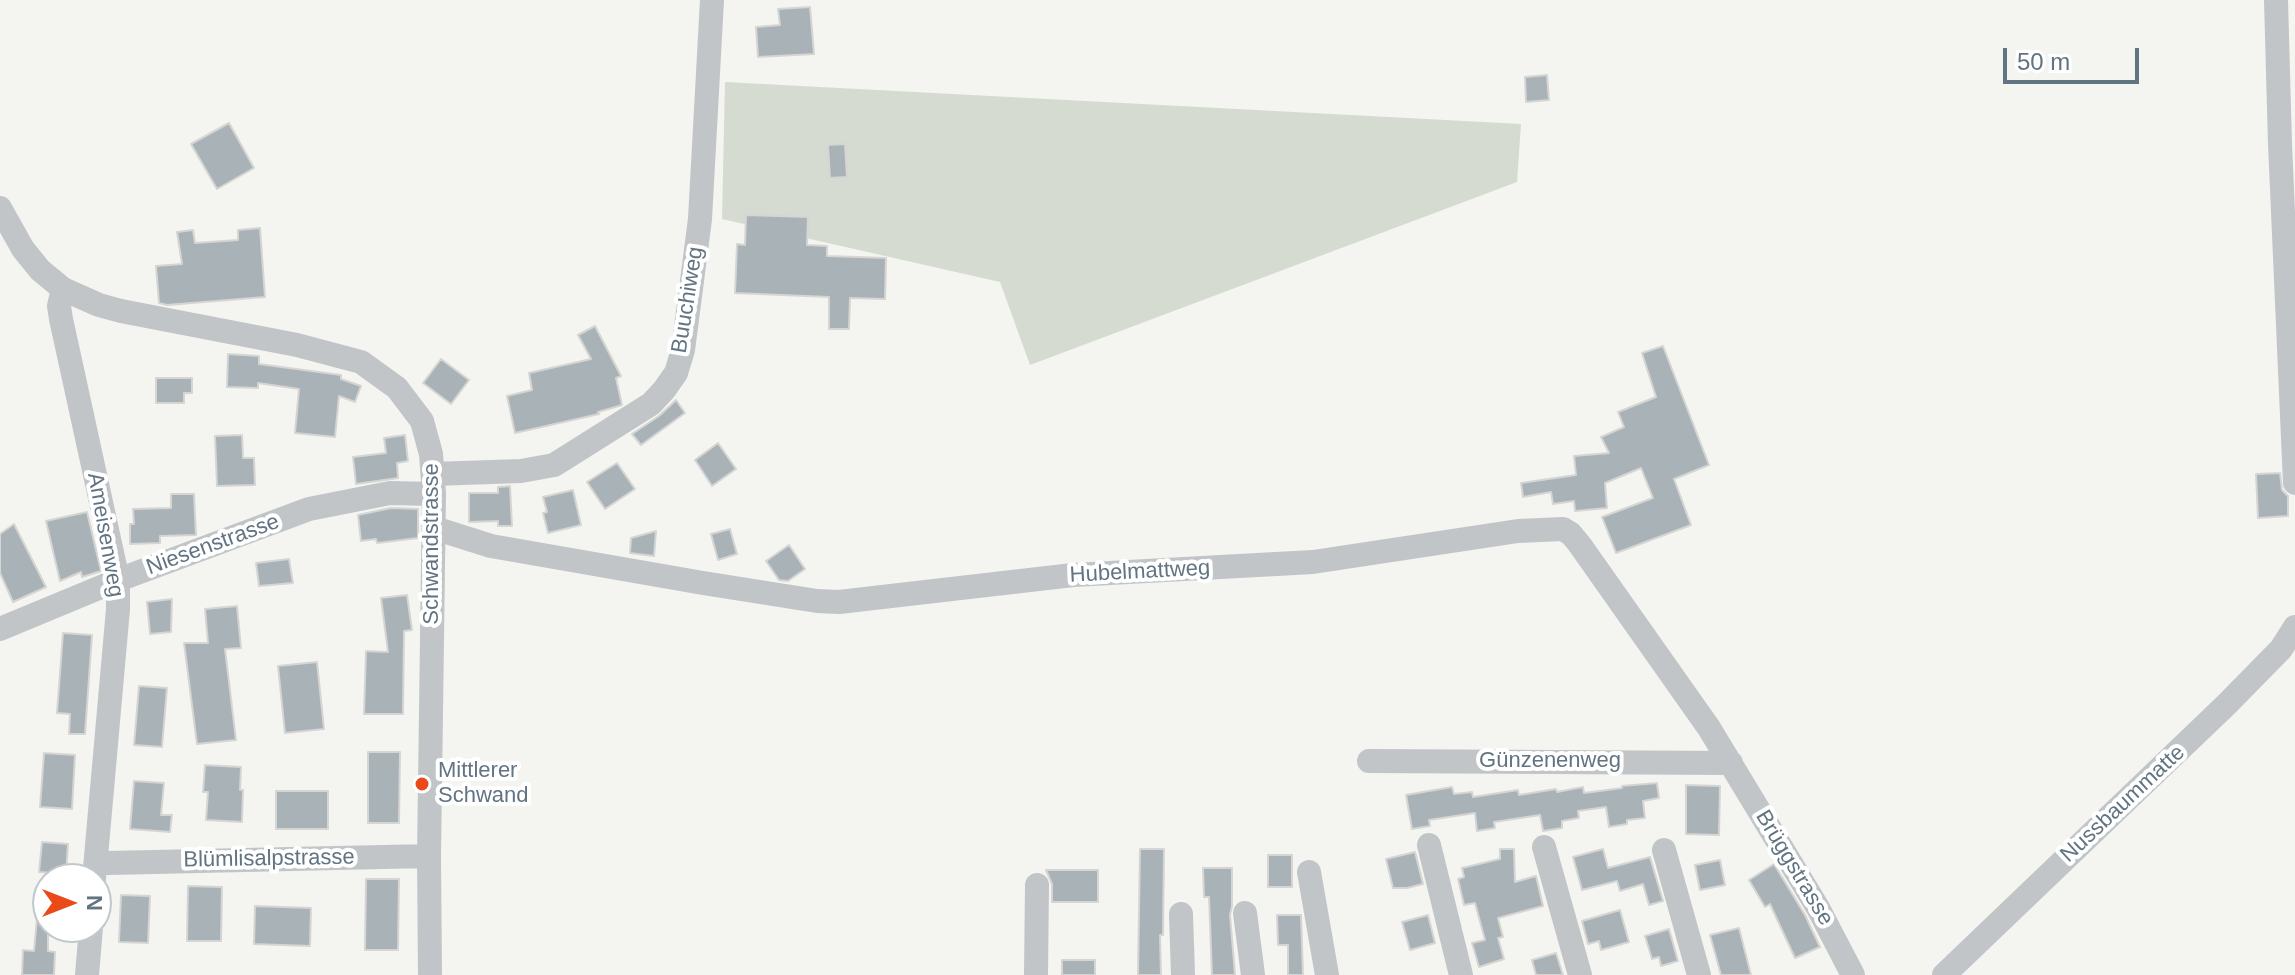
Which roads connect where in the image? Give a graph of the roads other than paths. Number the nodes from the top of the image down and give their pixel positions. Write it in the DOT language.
graph roads {
  1 [pos="712,0"];
  2 [pos="2276,0"];
  3 [pos="0,208"];
  4 [pos="63,289"];
  5 [pos="2295,483"];
  6 [pos="434,484"];
  7 [pos="434,528"];
  8 [pos="118,580"];
  9 [pos="2295,627"];
  10 [pos="0,629"];
  11 [pos="1369,761"];
  12 [pos="1731,763"];
  13 [pos="1429,845"];
  14 [pos="1544,847"];
  15 [pos="1664,850"];
  16 [pos="429,856"];
  17 [pos="102,863"];
  18 [pos="112,870"];
  19 [pos="1309,872"];
  20 [pos="1037,885"];
  21 [pos="1245,913"];
  22 [pos="1181,914"];
  23 [pos="90,943"];
  24 [pos="87,975"];
  25 [pos="430,975"];
  26 [pos="1036,975"];
  27 [pos="1183,975"];
  28 [pos="1253,975"];
  29 [pos="1327,975"];
  30 [pos="1461,975"];
  31 [pos="1580,975"];
  32 [pos="1699,975"];
  33 [pos="1853,975"];
  34 [pos="1944,975"];
  1 -- 6 [label="street, Buuchiweg"];
  2 -- 5 [label="street"];
  3 -- 4 [label="street, Schwandstrasse"];
  4 -- 6 [label="street, Schwandstrasse"];
  4 -- 8 [label="street, Ameisenweg"];
  6 -- 7 [label="street, Schwandstrasse"];
  6 -- 8 [label="street, Niesenstrasse"];
  7 -- 12 [label="street, Hubelmattweg"];
  7 -- 16 [label="street, Schwandstrasse"];
  8 -- 10 [label="street, Niesenstrasse"];
  8 -- 17 [label="street, Ameisenweg"];
  9 -- 34 [label="street, Nussbaummatte"];
  11 -- 12 [label="street, Günzenenweg"];
  12 -- 33 [label="street, Brüggstrasse"];
  13 -- 30 [label="street"];
  14 -- 31 [label="street"];
  15 -- 32 [label="street"];
  16 -- 18 [label="street, Blümlisalpstrasse"];
  16 -- 25 [label="street, Schwandstrasse"];
  19 -- 29 [label="street"];
  20 -- 26 [label="street"];
  21 -- 28 [label="street"];
  22 -- 27 [label="street"];
  23 -- 24 [label="street"];
}
